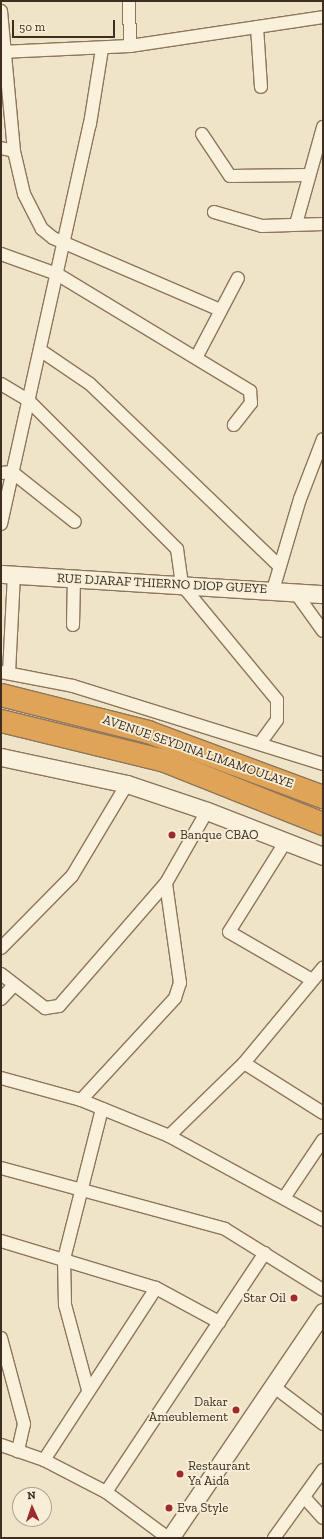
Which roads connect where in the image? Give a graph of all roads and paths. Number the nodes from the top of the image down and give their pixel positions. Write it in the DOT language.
graph roads {
  1 [pos="129,1"];
  2 [pos="1,11"];
  3 [pos="323,17"];
  4 [pos="257,27"];
  5 [pos="130,46"];
  6 [pos="102,49"];
  7 [pos="3,52"];
  8 [pos="261,87"];
  9 [pos="323,127"];
  10 [pos="202,134"];
  11 [pos="1,148"];
  12 [pos="14,151"];
  13 [pos="310,176"];
  14 [pos="214,212"];
  15 [pos="296,224"];
  16 [pos="323,224"];
  17 [pos="64,241"];
  18 [pos="1,254"];
  19 [pos="57,274"];
  20 [pos="238,278"];
  21 [pos="220,310"];
  22 [pos="40,350"];
  23 [pos="196,358"];
  24 [pos="1,384"];
  25 [pos="28,400"];
  26 [pos="234,425"];
  27 [pos="323,439"];
  28 [pos="7,473"];
  29 [pos="75,522"];
  30 [pos="1,524"];
  31 [pos="279,566"];
  32 [pos="8,575"];
  33 [pos="74,579"];
  34 [pos="182,585"];
  35 [pos="273,590"];
  36 [pos="295,592"];
  37 [pos="323,594"];
  38 [pos="73,625"];
  39 [pos="323,631"];
  40 [pos="5,673"];
  41 [pos="1,695"];
  42 [pos="1,721"];
  43 [pos="261,742"];
  44 [pos="1,757"];
  45 [pos="323,764"];
  46 [pos="127,784"];
  47 [pos="323,797"];
  48 [pos="207,811"];
  49 [pos="323,824"];
  50 [pos="286,841"];
  51 [pos="323,856"];
  52 [pos="166,883"];
  53 [pos="1,948"];
  54 [pos="323,968"];
  55 [pos="1,974"];
  56 [pos="312,980"];
  57 [pos="14,985"];
  58 [pos="1,1000"];
  59 [pos="244,1063"];
  60 [pos="1,1078"];
  61 [pos="81,1100"];
  62 [pos="102,1109"];
  63 [pos="323,1113"];
  64 [pos="170,1136"];
  65 [pos="323,1140"];
  66 [pos="1,1168"];
  67 [pos="82,1189"];
  68 [pos="284,1198"];
  69 [pos="323,1220"];
  70 [pos="1,1241"];
  71 [pos="265,1253"];
  72 [pos="64,1258"];
  73 [pos="156,1288"];
  74 [pos="323,1290"];
  75 [pos="321,1320"];
  76 [pos="219,1322"];
  77 [pos="1,1338"];
  78 [pos="273,1386"];
  79 [pos="88,1390"];
  80 [pos="323,1424"];
  81 [pos="1,1445"];
  82 [pos="18,1451"];
  83 [pos="44,1460"];
  84 [pos="323,1470"];
  85 [pos="106,1492"];
  86 [pos="304,1497"];
  87 [pos="323,1518"];
  88 [pos="169,1538"];
  89 [pos="274,1538"];
  1 -- 5 [label="street"];
  2 -- 7 [label="street"];
  3 -- 4 [label="street"];
  4 -- 5 [label="street"];
  4 -- 8 [label="street"];
  5 -- 6 [label="street"];
  6 -- 7 [label="street"];
  6 -- 17 [label="street"];
  7 -- 12 [label="street"];
  9 -- 13 [label="street"];
  10 -- 13 [label="street"];
  11 -- 12 [label="street"];
  12 -- 17 [label="street"];
  13 -- 15 [label="street"];
  14 -- 15 [label="street"];
  15 -- 16 [label="street"];
  17 -- 19 [label="street"];
  17 -- 21 [label="street"];
  18 -- 19 [label="street"];
  19 -- 22 [label="street"];
  19 -- 23 [label="street"];
  20 -- 21 [label="street"];
  21 -- 23 [label="street"];
  22 -- 25 [label="street"];
  22 -- 31 [label="street"];
  23 -- 26 [label="street"];
  24 -- 25 [label="street"];
  25 -- 28 [label="street"];
  25 -- 34 [label="street"];
  27 -- 31 [label="street"];
  28 -- 29 [label="street"];
  28 -- 30 [label="street"];
  31 -- 35 [label="street"];
  32 -- 33 [label="street, RUE DJARAF THIERNO DIOP GUEYE"];
  32 -- 40 [label="street"];
  33 -- 34 [label="street, RUE DJARAF THIERNO DIOP GUEYE"];
  33 -- 38 [label="street"];
  34 -- 35 [label="street, RUE DJARAF THIERNO DIOP GUEYE"];
  34 -- 43 [label="street"];
  35 -- 36 [label="street, RUE DJARAF THIERNO DIOP GUEYE"];
  36 -- 37 [label="street, RUE DJARAF THIERNO DIOP GUEYE"];
  36 -- 39 [label="street"];
  40 -- 43 [label="street"];
  41 -- 47 [label="highway, AVENUE SEYDINA LIMAMOULAYE"];
  42 -- 49 [label="highway, AVENUE SEYDINA LIMAMOULAYE"];
  43 -- 45 [label="street"];
  44 -- 46 [label="street"];
  46 -- 48 [label="street"];
  46 -- 53 [label="street"];
  48 -- 50 [label="street"];
  48 -- 52 [label="street"];
  50 -- 51 [label="street"];
  50 -- 56 [label="street"];
  52 -- 57 [label="street"];
  52 -- 61 [label="street"];
  54 -- 56 [label="street"];
  55 -- 57 [label="street"];
  56 -- 59 [label="street"];
  57 -- 58 [label="street"];
  59 -- 63 [label="street"];
  59 -- 64 [label="street"];
  60 -- 61 [label="street"];
  61 -- 62 [label="street"];
  62 -- 64 [label="street"];
  62 -- 67 [label="street"];
  64 -- 68 [label="street"];
  65 -- 68 [label="street"];
  66 -- 67 [label="street"];
  67 -- 71 [label="street"];
  67 -- 72 [label="street"];
  68 -- 69 [label="street"];
  70 -- 72 [label="street"];
  71 -- 74 [label="street"];
  71 -- 76 [label="street"];
  72 -- 73 [label="street"];
  72 -- 79 [label="street"];
  73 -- 76 [label="street"];
  73 -- 79 [label="street"];
  75 -- 78 [label="street"];
  76 -- 85 [label="street"];
  77 -- 82 [label="street"];
  78 -- 80 [label="street"];
  78 -- 88 [label="street"];
  79 -- 83 [label="street"];
  81 -- 82 [label="street"];
  82 -- 83 [label="street"];
  83 -- 85 [label="street"];
  84 -- 86 [label="street"];
  85 -- 88 [label="street"];
  86 -- 87 [label="street"];
  86 -- 89 [label="street"];
}
